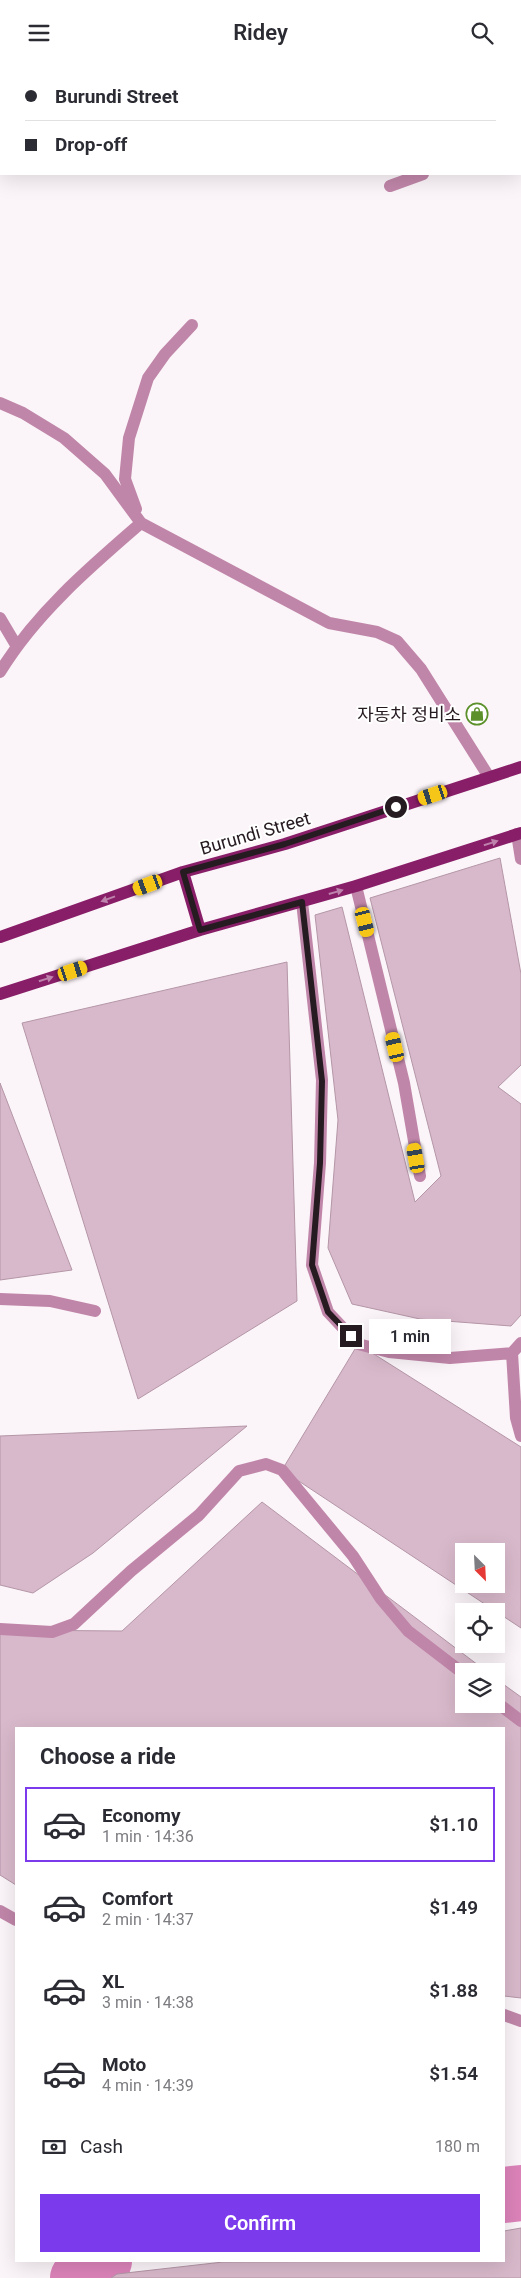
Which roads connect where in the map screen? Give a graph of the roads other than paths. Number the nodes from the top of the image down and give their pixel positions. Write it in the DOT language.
graph roads {
  1 [pos="420,175"];
  2 [pos="390,186"];
  3 [pos="192,325"];
  4 [pos="0,403"];
  5 [pos="141,523"];
  6 [pos="0,618"];
  7 [pos="16,645"];
  8 [pos="0,672"];
  9 [pos="521,767"];
  10 [pos="489,777"];
  11 [pos="519,833"];
  12 [pos="521,859"];
  13 [pos="183,872"];
  14 [pos="356,886"];
  15 [pos="302,902"];
  16 [pos="200,930"];
  17 [pos="0,937"];
  18 [pos="0,994"];
  19 [pos="420,1176"];
  20 [pos="0,1299"];
  21 [pos="95,1311"];
  22 [pos="521,1343"];
  23 [pos="512,1353"];
  24 [pos="521,1436"];
  25 [pos="0,1629"];
  26 [pos="455,1667"];
  27 [pos="505,1708"];
  28 [pos="521,1721"];
  29 [pos="0,1911"];
  30 [pos="15,1919"];
  31 [pos="505,2015"];
  32 [pos="521,2021"];
  1 -- 2 [label="street"];
  3 -- 5 [label="street"];
  4 -- 5 [label="street"];
  5 -- 7 [label="street"];
  5 -- 10 [label="street"];
  6 -- 7 [label="street"];
  7 -- 8 [label="street"];
  9 -- 10 [label="main road, Burundi Street"];
  10 -- 13 [label="main road, Burundi Street"];
  11 -- 12 [label="street"];
  14 -- 11 [label="main road, one-way"];
  13 -- 16 [label="main road"];
  13 -- 17 [label="main road, Burundi Street, one-way"];
  15 -- 14 [label="main road, one-way"];
  14 -- 19 [label="street"];
  15 -- 16 [label="main road"];
  15 -- 23 [label="street"];
  18 -- 16 [label="main road, one-way"];
  20 -- 21 [label="street"];
  22 -- 23 [label="street"];
  23 -- 24 [label="street"];
  25 -- 26 [label="street"];
  27 -- 28 [label="street"];
  29 -- 30 [label="street"];
  31 -- 32 [label="street"];
}
